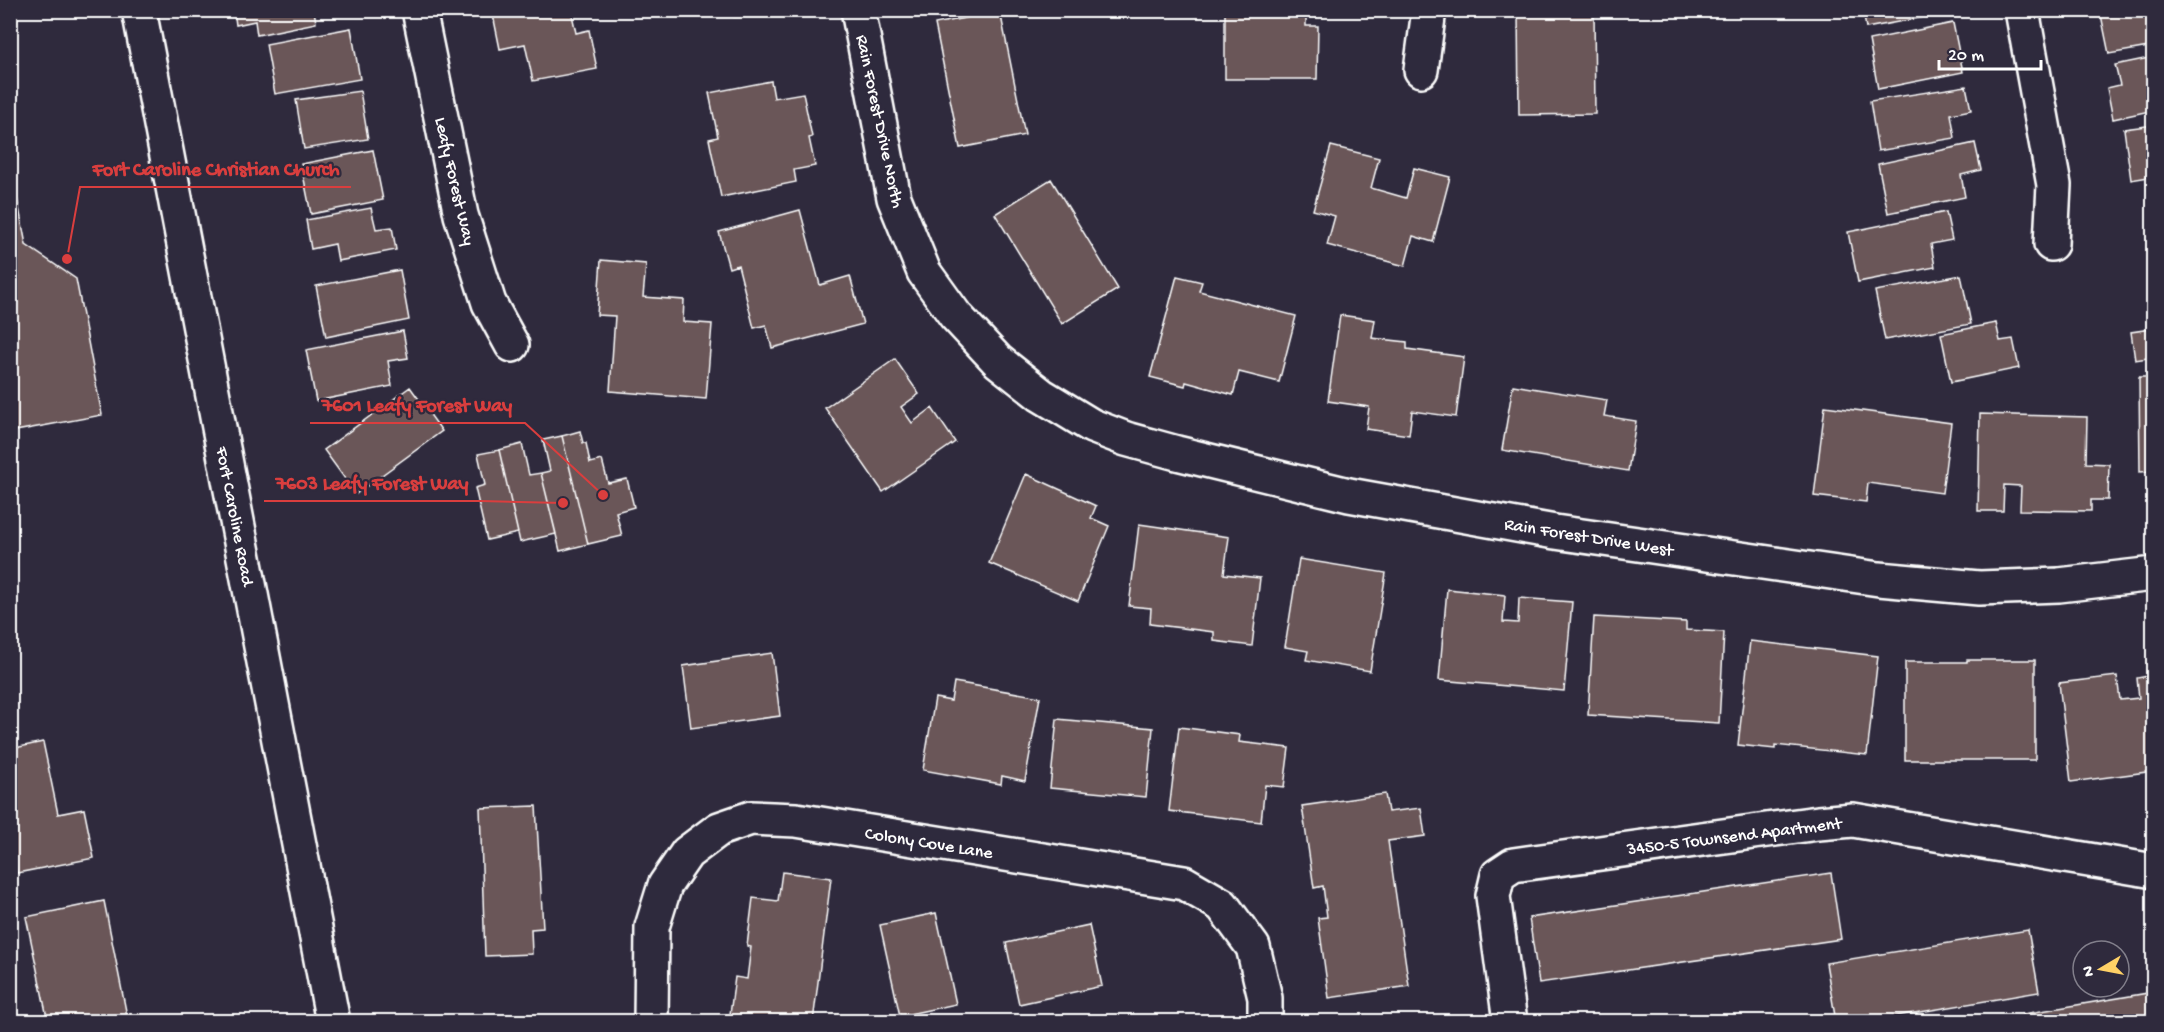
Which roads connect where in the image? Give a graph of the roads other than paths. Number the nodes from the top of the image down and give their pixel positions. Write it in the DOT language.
graph roads {
  1 [pos="139,10"];
  2 [pos="419,10"];
  3 [pos="858,10"];
  4 [pos="1430,10"];
  5 [pos="2022,10"];
  6 [pos="1421,70"];
  7 [pos="2051,244"];
  8 [pos="512,345"];
  9 [pos="1041,395"];
  10 [pos="2154,574"];
  11 [pos="2154,871"];
  12 [pos="333,1022"];
  13 [pos="651,1022"];
  14 [pos="1265,1022"];
  15 [pos="1510,1022"];
  1 -- 12 [label="street, Fort Caroline Road"];
  2 -- 8 [label="street, Leafy Forest Way"];
  3 -- 9 [label="street, Rain Forest Drive North"];
  4 -- 6 [label="street"];
  5 -- 7 [label="street"];
  9 -- 10 [label="street, Rain Forest Drive West"];
  11 -- 15 [label="street, 3450-5 Townsend Apartment"];
  13 -- 14 [label="street, Colony Cove Lane"];
}
